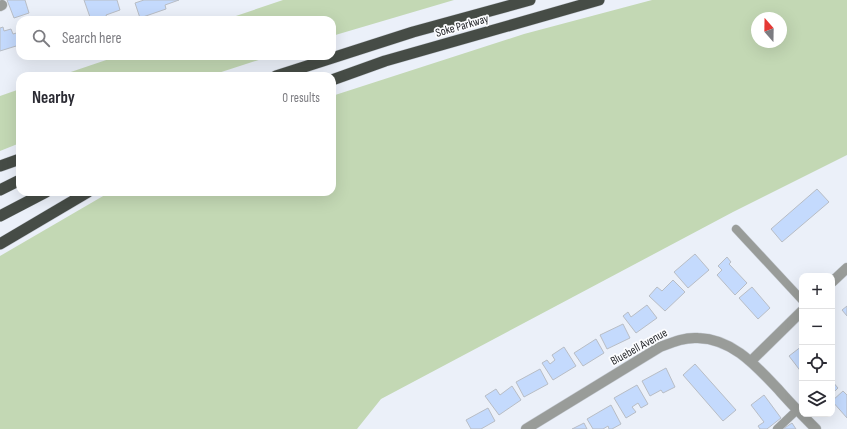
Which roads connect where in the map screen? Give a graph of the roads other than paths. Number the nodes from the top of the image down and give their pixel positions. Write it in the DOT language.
graph roads {
  1 [pos="530,0"];
  2 [pos="599,0"];
  3 [pos="336,57"];
  4 [pos="326,60"];
  5 [pos="288,72"];
  6 [pos="336,79"];
  7 [pos="16,160"];
  8 [pos="0,166"];
  9 [pos="16,182"];
  10 [pos="0,190"];
  11 [pos="38,196"];
  12 [pos="81,196"];
  13 [pos="0,216"];
  14 [pos="736,229"];
  15 [pos="0,244"];
  16 [pos="847,268"];
  17 [pos="835,279"];
  18 [pos="799,297"];
  19 [pos="799,314"];
  20 [pos="751,361"];
  21 [pos="797,410"];
  22 [pos="526,429"];
  23 [pos="777,429"];
  24 [pos="816,429"];
  1 -- 3 [label="highway, Soke Parkway"];
  2 -- 6 [label="highway, Soke Parkway"];
  4 -- 5 [label="highway, Soke Parkway"];
  7 -- 8 [label="highway"];
  9 -- 10 [label="highway"];
  11 -- 13 [label="highway"];
  12 -- 15 [label="highway"];
  14 -- 18 [label="lane"];
  16 -- 17 [label="street"];
  19 -- 20 [label="street"];
  20 -- 21 [label="street, Bluebell Avenue"];
  20 -- 22 [label="street, Bluebell Avenue"];
  21 -- 23 [label="lane"];
  21 -- 24 [label="street, Bluebell Avenue"];
}
